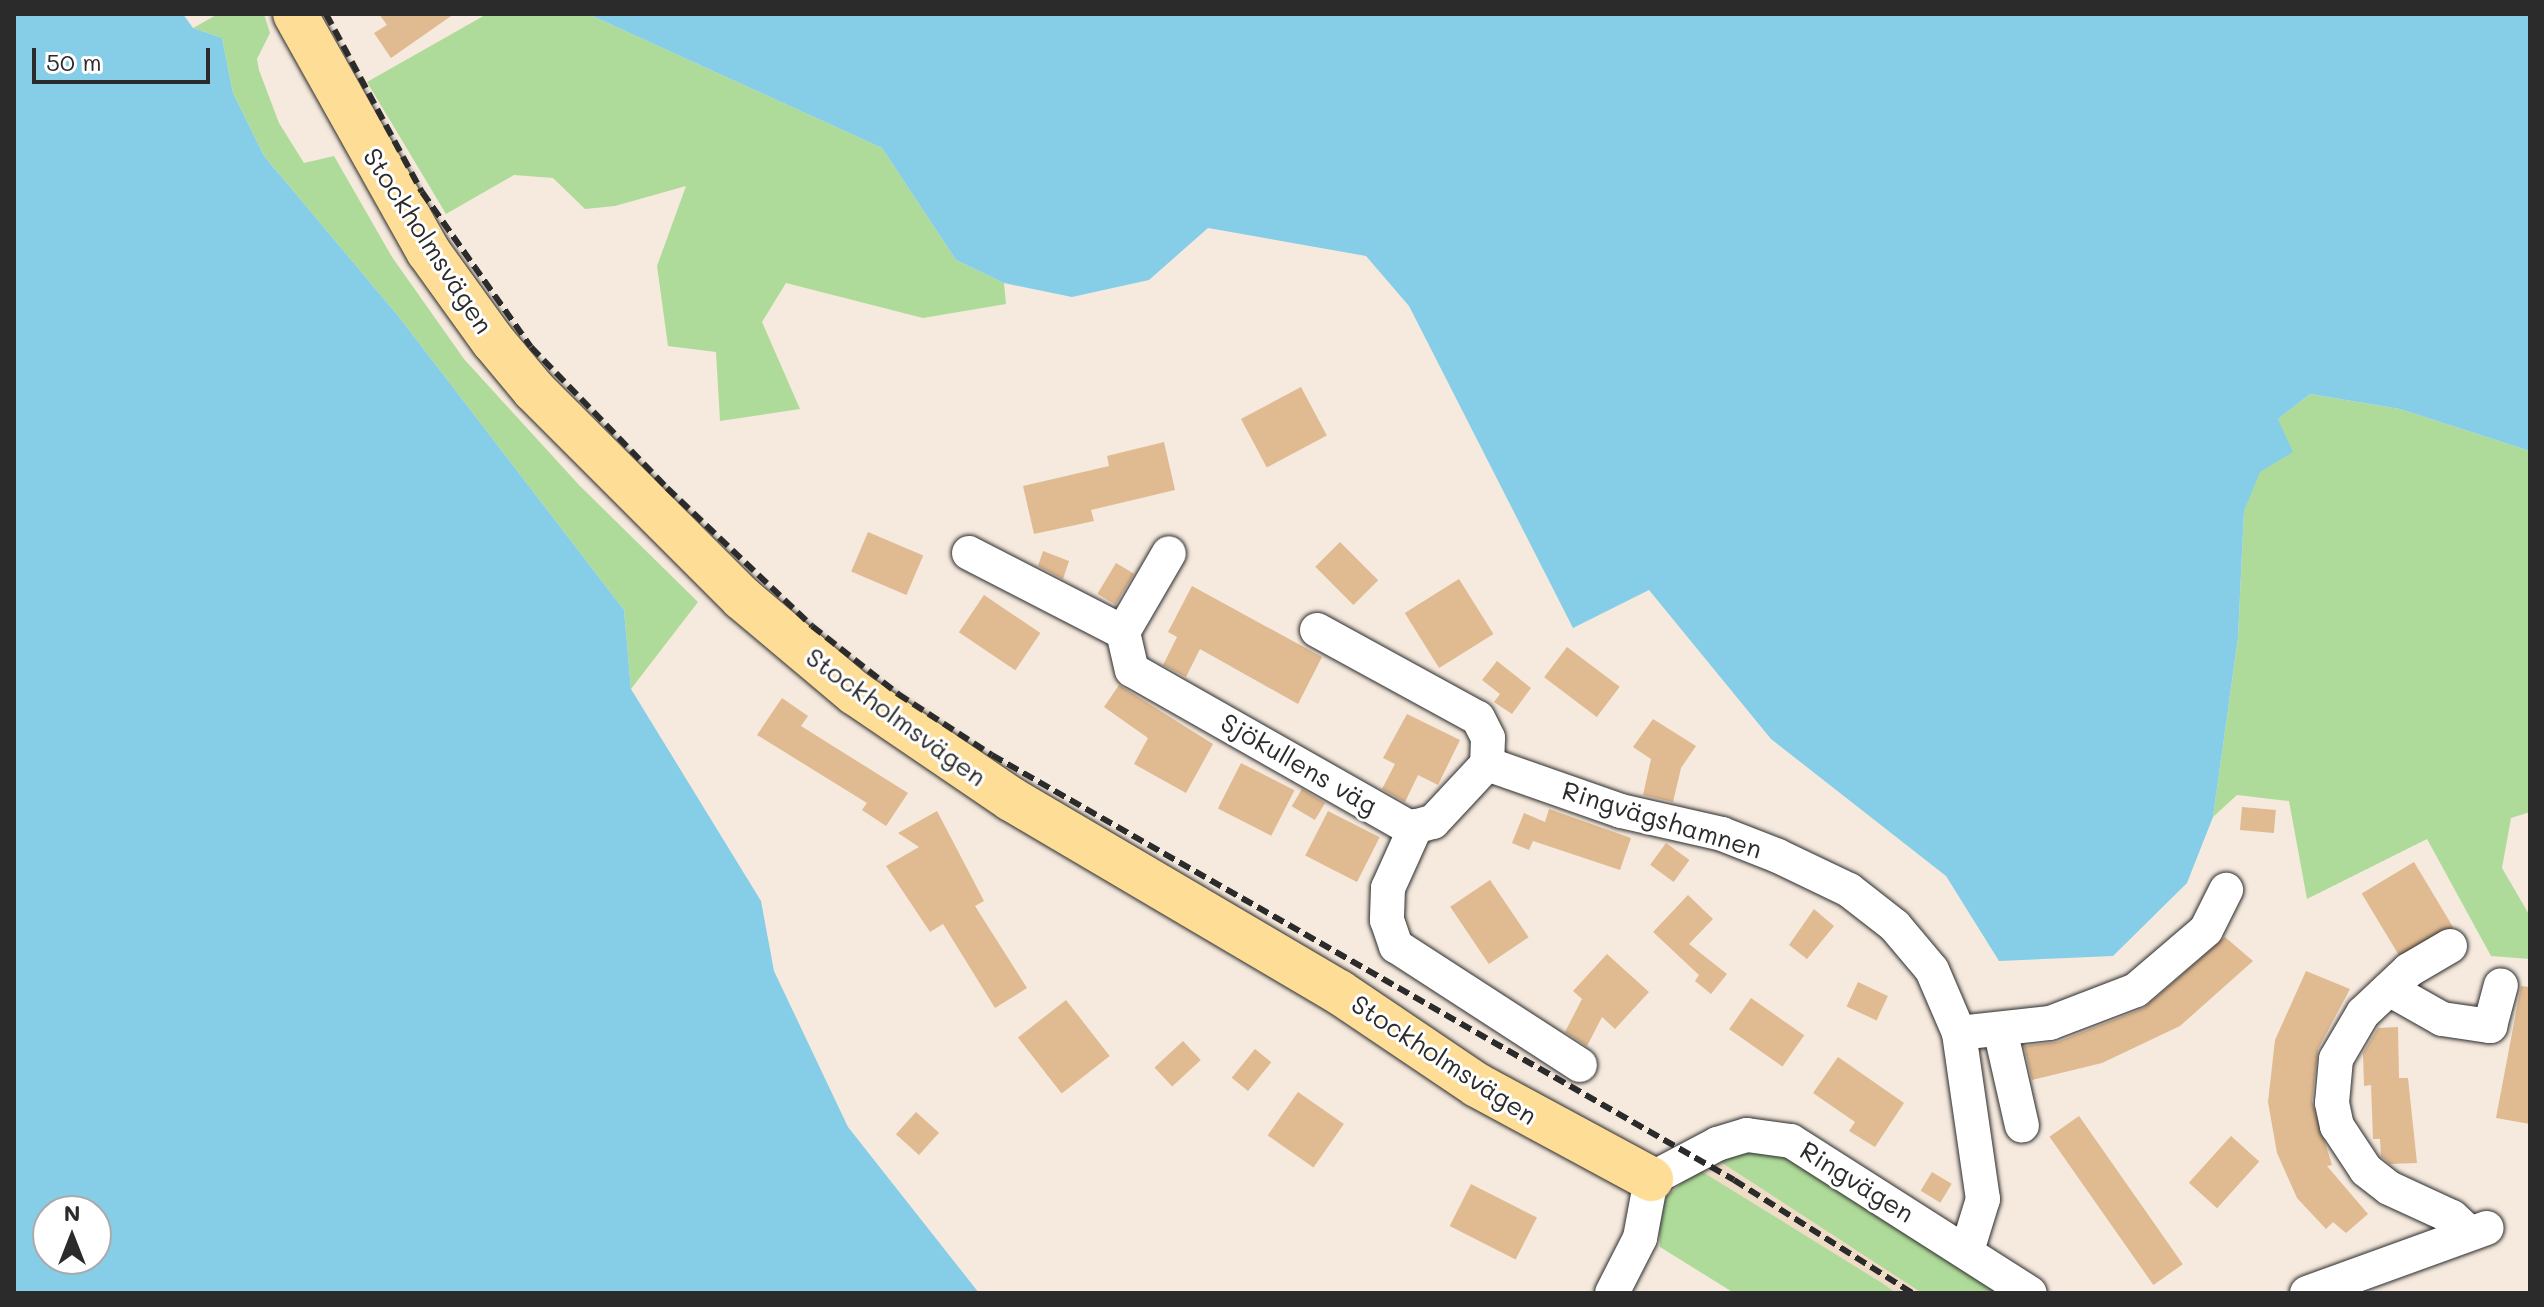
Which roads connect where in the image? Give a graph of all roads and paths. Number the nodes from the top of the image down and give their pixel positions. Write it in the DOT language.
graph roads {
  1 [pos="295,14"];
  2 [pos="969,553"];
  3 [pos="1169,553"];
  4 [pos="1317,630"];
  5 [pos="1123,632"];
  6 [pos="1487,764"];
  7 [pos="1416,826"];
  8 [pos="2226,890"];
  9 [pos="2450,946"];
  10 [pos="2501,985"];
  11 [pos="2389,989"];
  12 [pos="2000,1029"];
  13 [pos="1959,1033"];
  14 [pos="1580,1065"];
  15 [pos="2022,1126"];
  16 [pos="1651,1179"];
  17 [pos="1967,1251"];
  18 [pos="1612,1293"];
  19 [pos="2030,1293"];
  20 [pos="2307,1293"];
  1 -- 16 [label="main road, Stockholmsvägen"];
  2 -- 5 [label="street"];
  3 -- 5 [label="street"];
  4 -- 6 [label="street"];
  5 -- 7 [label="street, Sjökullens väg"];
  6 -- 7 [label="street"];
  6 -- 13 [label="street, Ringvägshamnen"];
  7 -- 14 [label="street"];
  8 -- 12 [label="street"];
  9 -- 11 [label="street"];
  10 -- 11 [label="street"];
  11 -- 20 [label="street"];
  12 -- 13 [label="street"];
  12 -- 15 [label="street"];
  13 -- 17 [label="street, Ringvägshamnen"];
  16 -- 17 [label="street, Ringvägen"];
  16 -- 18 [label="street"];
  17 -- 19 [label="street, Ringvägen"];
}
